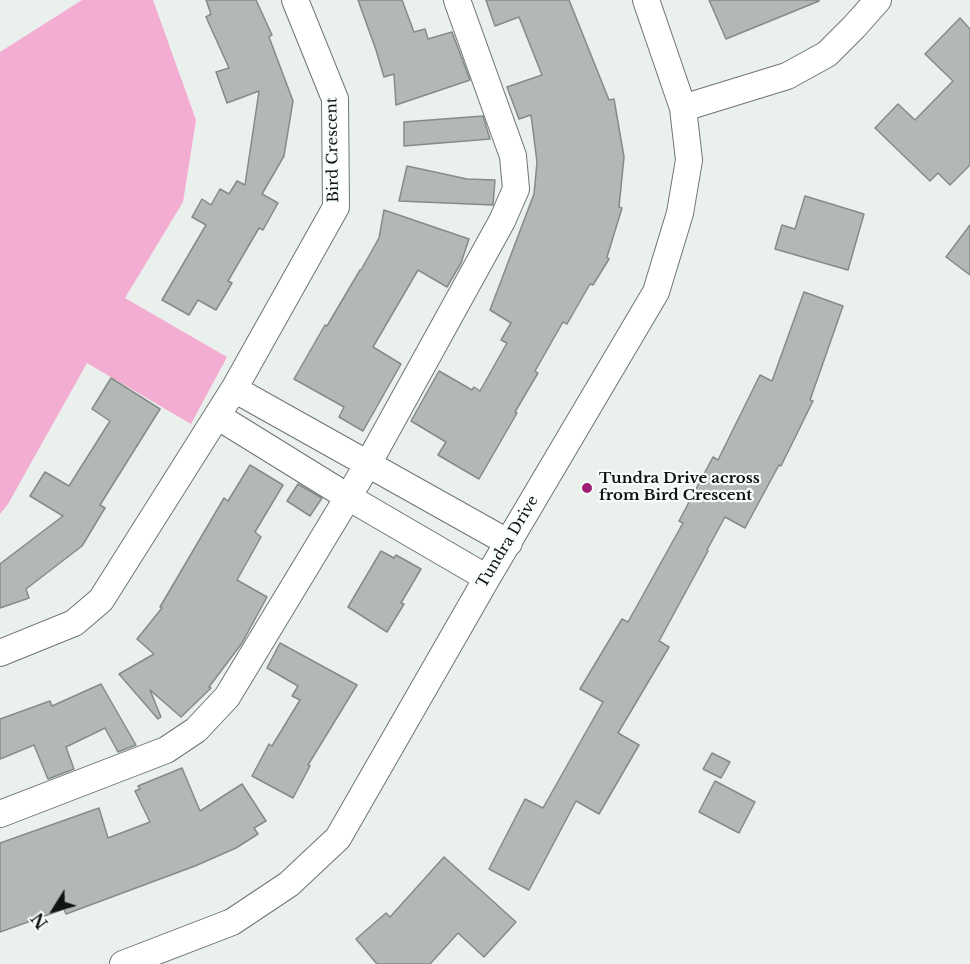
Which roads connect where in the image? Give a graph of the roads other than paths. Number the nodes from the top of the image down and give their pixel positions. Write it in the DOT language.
graph roads {
  1 [pos="296,0"];
  2 [pos="457,0"];
  3 [pos="646,0"];
  4 [pos="878,0"];
  5 [pos="683,108"];
  6 [pos="234,388"];
  7 [pos="217,416"];
  8 [pos="368,464"];
  9 [pos="348,497"];
  10 [pos="508,543"];
  11 [pos="487,578"];
  12 [pos="0,653"];
  13 [pos="0,814"];
  14 [pos="123,964"];
  1 -- 6 [label="street, Bird Crescent"];
  2 -- 8 [label="street"];
  3 -- 5 [label="street, Tundra Drive"];
  4 -- 5 [label="street"];
  5 -- 10 [label="street, Tundra Drive"];
  6 -- 7 [label="street, Bird Crescent"];
  6 -- 8 [label="street"];
  7 -- 9 [label="street"];
  7 -- 12 [label="street, Bird Crescent"];
  8 -- 9 [label="street"];
  8 -- 10 [label="street"];
  9 -- 11 [label="street"];
  9 -- 13 [label="street"];
  10 -- 11 [label="street, Tundra Drive"];
  11 -- 14 [label="street, Tundra Drive"];
}
